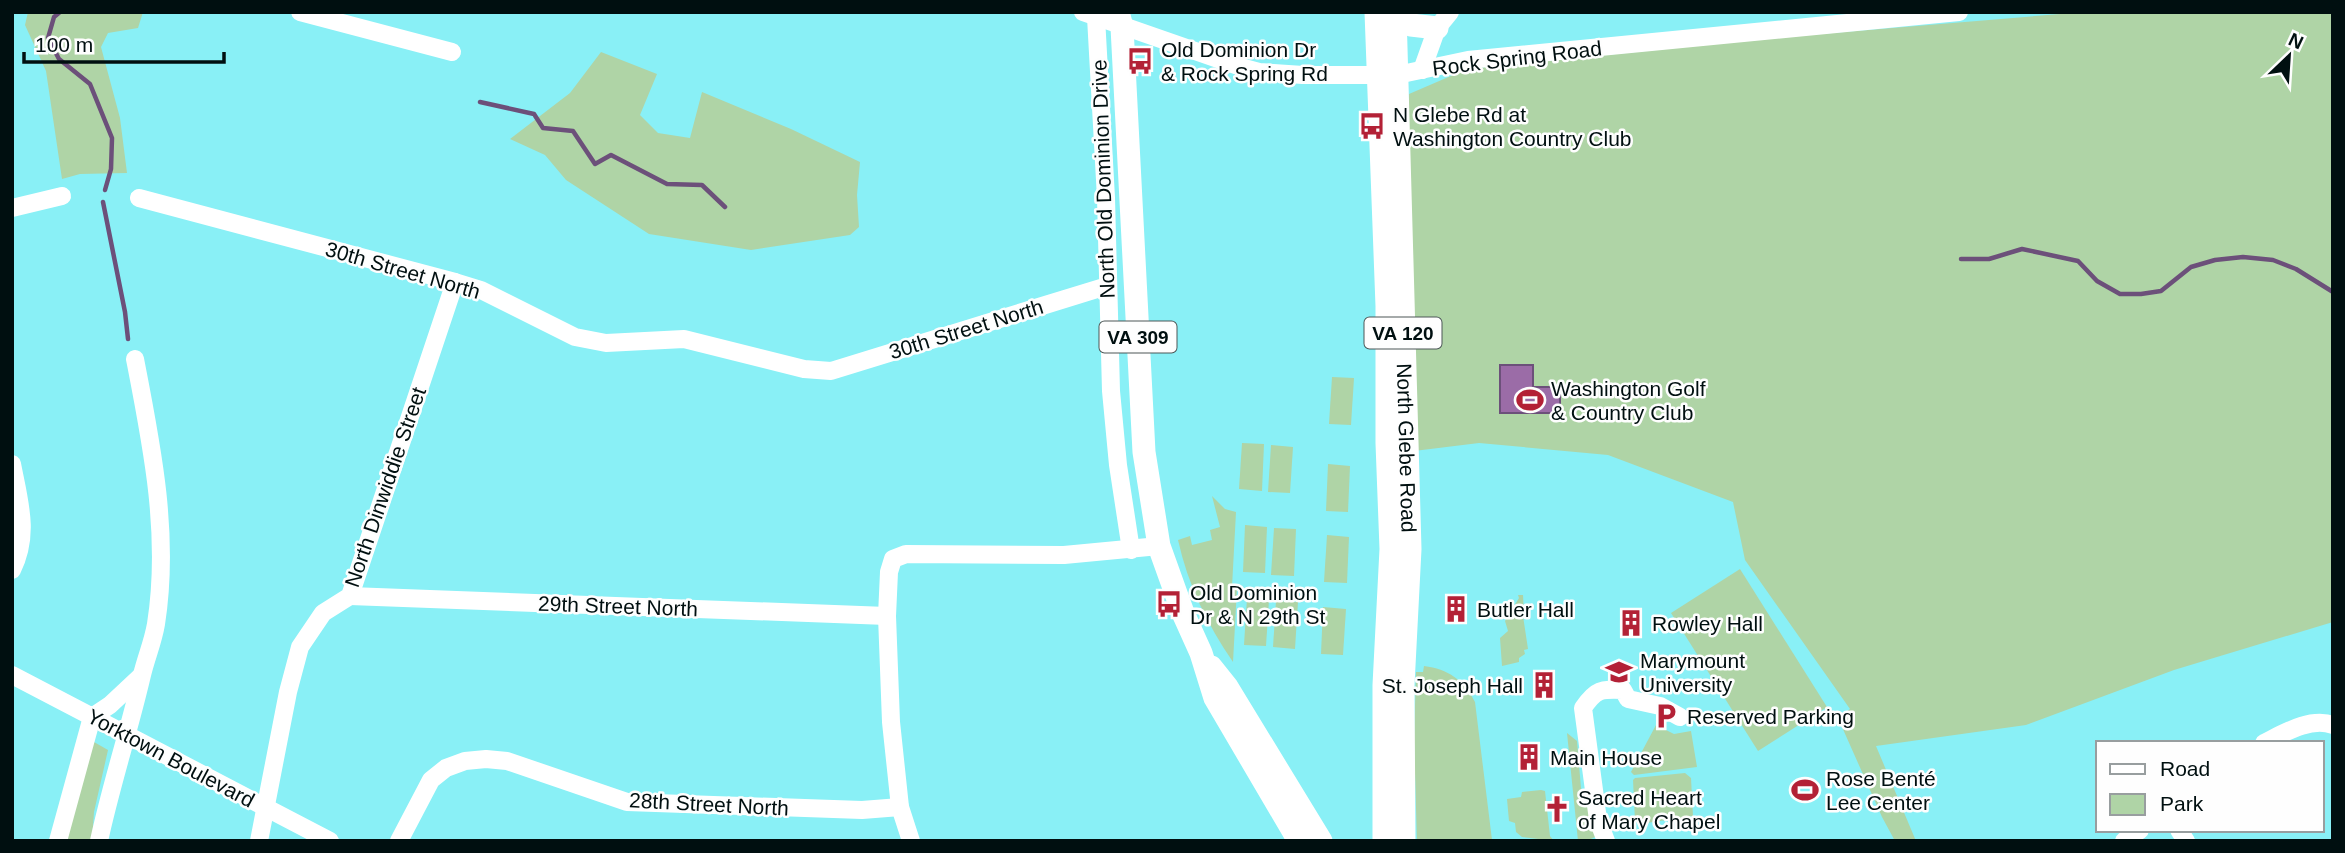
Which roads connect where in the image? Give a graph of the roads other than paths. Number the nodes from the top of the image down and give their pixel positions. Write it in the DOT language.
graph roads {
  1 [pos="300,12"];
  2 [pos="1950,13"];
  3 [pos="1389,15"];
  4 [pos="1105,17"];
  5 [pos="1443,20"];
  6 [pos="452,52"];
  7 [pos="1422,70"];
  8 [pos="1388,75"];
  9 [pos="62,196"];
  10 [pos="139,198"];
  11 [pos="12,208"];
  12 [pos="455,282"];
  13 [pos="1107,286"];
  14 [pos="135,359"];
  15 [pos="12,464"];
  16 [pos="1159,546"];
  17 [pos="1131,550"];
  18 [pos="12,570"];
  19 [pos="350,596"];
  20 [pos="887,616"];
  21 [pos="1201,653"];
  22 [pos="12,675"];
  23 [pos="141,676"];
  24 [pos="92,717"];
  25 [pos="1680,717"];
  26 [pos="2333,725"];
  27 [pos="126,734"];
  28 [pos="2268,741"];
  29 [pos="900,807"];
  30 [pos="266,808"];
  31 [pos="58,841"];
  32 [pos="99,841"];
  33 [pos="259,841"];
  34 [pos="330,841"];
  35 [pos="399,841"];
  36 [pos="911,841"];
  37 [pos="1299,841"];
  38 [pos="1321,841"];
  39 [pos="1384,841"];
  40 [pos="1404,841"];
  41 [pos="1606,841"];
  1 -- 6 [label="street"];
  2 -- 7 [label="street, Rock Spring Road"];
  3 -- 5 [label="main road"];
  3 -- 8 [label="main road, North Glebe Road / VA 120"];
  4 -- 8 [label="street, Rock Spring Road"];
  4 -- 13 [label="street, North Old Dominion Drive"];
  4 -- 16 [label="main road, VA 309"];
  5 -- 7 [label="street"];
  7 -- 8 [label="street, Rock Spring Road"];
  8 -- 39 [label="main road, North Glebe Road / VA 120"];
  8 -- 40 [label="main road, North Glebe Road / VA 120"];
  9 -- 11 [label="street"];
  10 -- 12 [label="street, 30th Street North"];
  12 -- 13 [label="street, 30th Street North"];
  12 -- 19 [label="street, North Dinwiddie Street"];
  13 -- 17 [label="street, North Old Dominion Drive"];
  14 -- 23 [label="street"];
  15 -- 18 [label="street"];
  16 -- 17 [label="street"];
  16 -- 21 [label="main road, VA 309"];
  17 -- 20 [label="street"];
  19 -- 20 [label="street, 29th Street North"];
  19 -- 30 [label="street, North Dinwiddie Street"];
  20 -- 29 [label="street"];
  21 -- 37 [label="main road, VA 309"];
  21 -- 38 [label="main road, VA 309"];
  22 -- 24 [label="street, Yorktown Boulevard"];
  23 -- 24 [label="street"];
  23 -- 27 [label="street"];
  24 -- 27 [label="street, Yorktown Boulevard"];
  24 -- 31 [label="street"];
  25 -- 41 [label="street"];
  26 -- 28 [label="street"];
  27 -- 30 [label="street, Yorktown Boulevard"];
  27 -- 32 [label="street"];
  29 -- 35 [label="street, 28th Street North"];
  29 -- 36 [label="street"];
  30 -- 33 [label="street, North Dinwiddie Street"];
  30 -- 34 [label="street, Yorktown Boulevard"];
}
